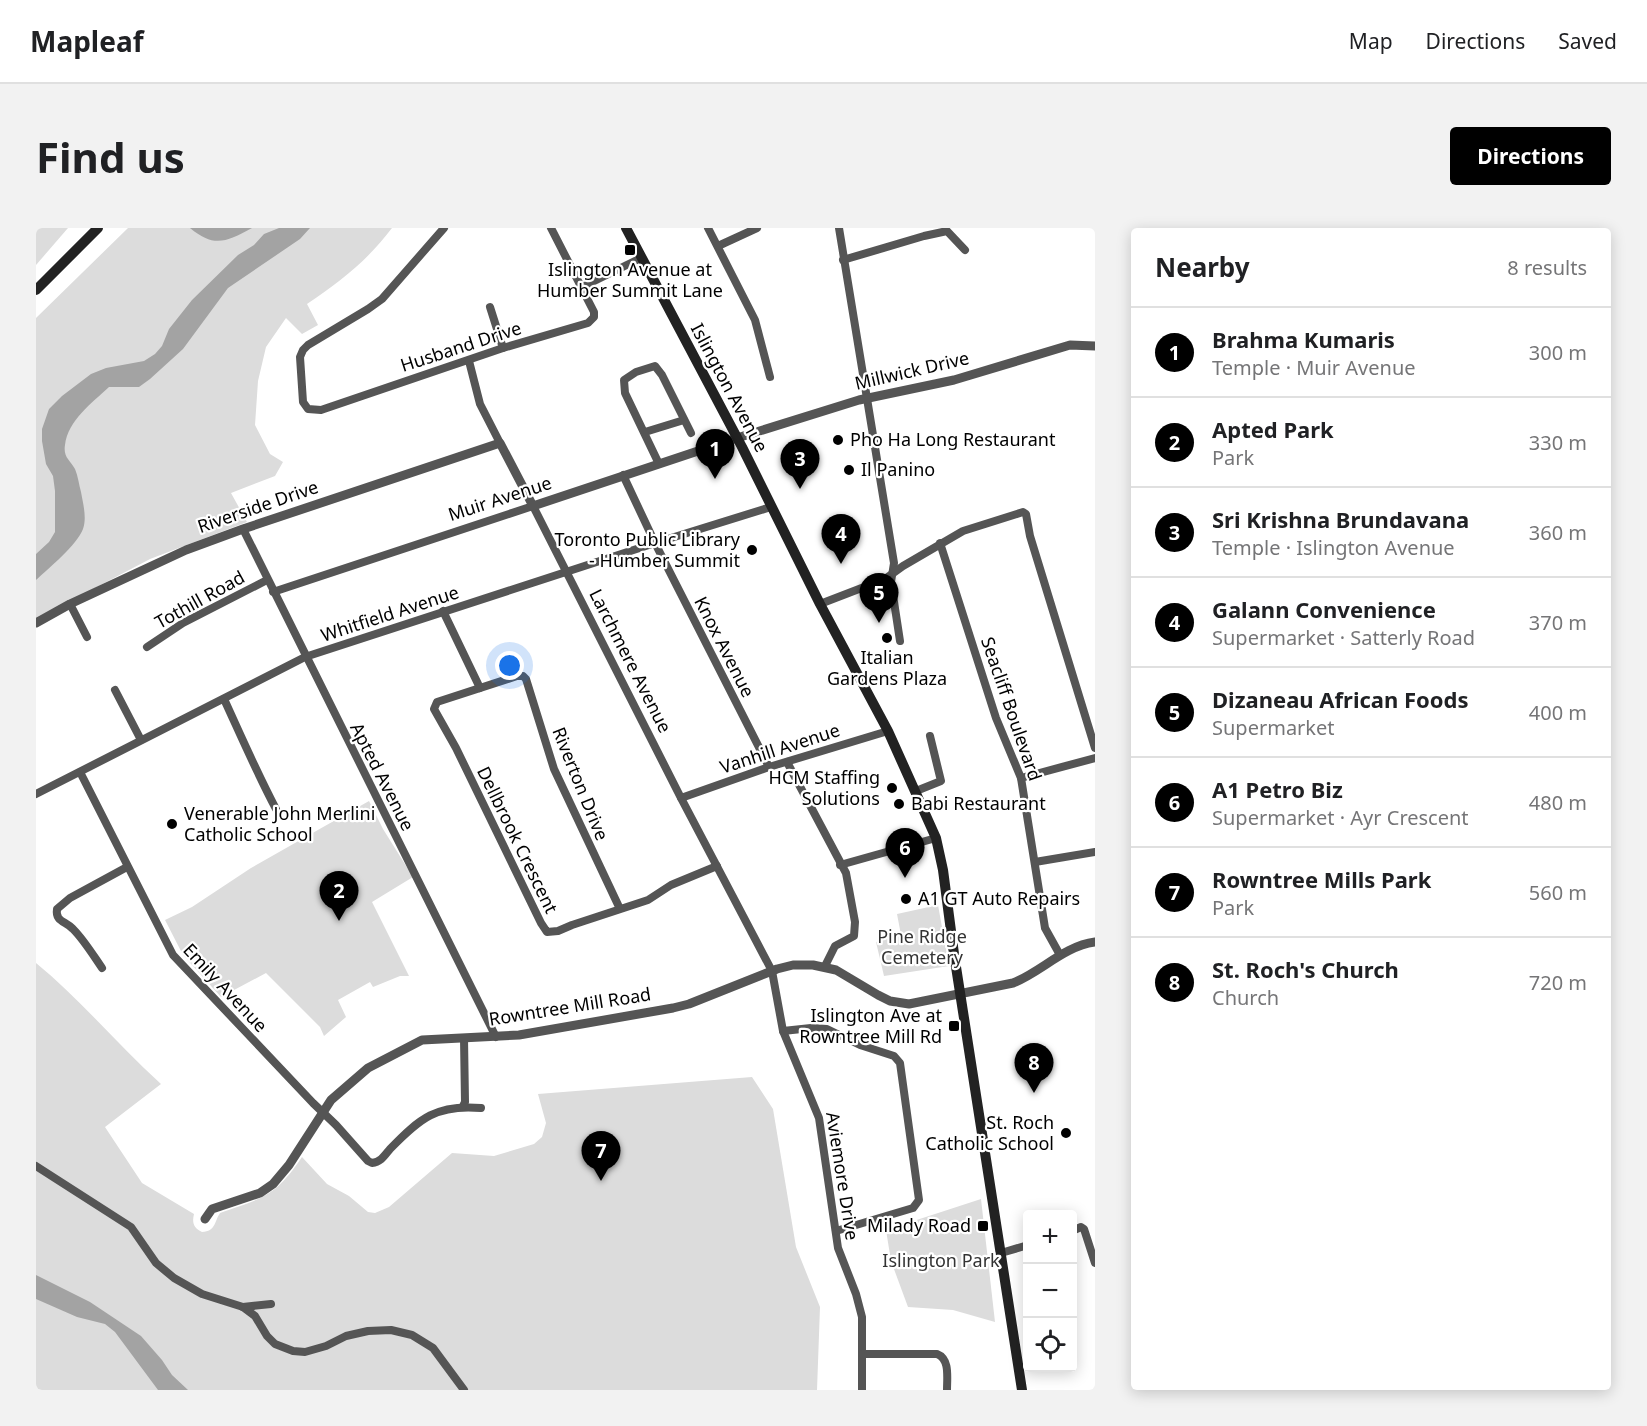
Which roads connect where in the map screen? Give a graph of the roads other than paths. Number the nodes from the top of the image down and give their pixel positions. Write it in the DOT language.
graph roads {
  1 [pos="98,228"];
  2 [pos="444,228"];
  3 [pos="551,228"];
  4 [pos="626,228"];
  5 [pos="708,228"];
  6 [pos="757,228"];
  7 [pos="839,228"];
  8 [pos="923,232"];
  9 [pos="718,246"];
  10 [pos="965,250"];
  11 [pos="641,258"];
  12 [pos="843,260"];
  13 [pos="582,287"];
  14 [pos="36,290"];
  15 [pos="490,307"];
  16 [pos="1095,346"];
  17 [pos="503,348"];
  18 [pos="469,361"];
  19 [pos="770,377"];
  20 [pos="867,398"];
  21 [pos="306,407"];
  22 [pos="299,416"];
  23 [pos="684,420"];
  24 [pos="645,432"];
  25 [pos="691,433"];
  26 [pos="737,438"];
  27 [pos="500,443"];
  28 [pos="659,464"];
  29 [pos="623,475"];
  30 [pos="533,506"];
  31 [pos="771,507"];
  32 [pos="243,529"];
  33 [pos="655,543"];
  34 [pos="940,543"];
  35 [pos="567,573"];
  36 [pos="893,573"];
  37 [pos="267,580"];
  38 [pos="273,592"];
  39 [pos="70,604"];
  40 [pos="820,604"];
  41 [pos="443,611"];
  42 [pos="36,623"];
  43 [pos="87,637"];
  44 [pos="900,641"];
  45 [pos="147,647"];
  46 [pos="305,657"];
  47 [pos="480,688"];
  48 [pos="115,690"];
  49 [pos="224,699"];
  50 [pos="888,731"];
  51 [pos="930,736"];
  52 [pos="141,740"];
  53 [pos="1095,748"];
  54 [pos="1095,758"];
  55 [pos="787,762"];
  56 [pos="769,768"];
  57 [pos="80,772"];
  58 [pos="1021,778"];
  59 [pos="916,791"];
  60 [pos="36,794"];
  61 [pos="681,798"];
  62 [pos="276,809"];
  63 [pos="936,838"];
  64 [pos="1095,852"];
  65 [pos="1035,862"];
  66 [pos="840,865"];
  67 [pos="717,866"];
  68 [pos="128,867"];
  69 [pos="620,909"];
  70 [pos="1095,942"];
  71 [pos="1060,956"];
  72 [pos="825,966"];
  73 [pos="102,968"];
  74 [pos="772,971"];
  75 [pos="961,995"];
  76 [pos="783,1031"];
  77 [pos="464,1038"];
  78 [pos="496,1038"];
  79 [pos="463,1106"];
  80 [pos="481,1108"];
  81 [pos="323,1112"];
  82 [pos="36,1166"];
  83 [pos="205,1219"];
  84 [pos="1077,1229"];
  85 [pos="836,1231"];
  86 [pos="1023,1246"];
  87 [pos="1001,1253"];
  88 [pos="1095,1263"];
  89 [pos="271,1304"];
  90 [pos="243,1307"];
  91 [pos="863,1354"];
  92 [pos="464,1390"];
  93 [pos="862,1390"];
  94 [pos="947,1390"];
  95 [pos="1023,1390"];
  1 -- 14 [label="main road"];
  2 -- 21 [label="street"];
  3 -- 13 [label="street"];
  4 -- 11 [label="main road, Islington Avenue"];
  5 -- 9 [label="street"];
  6 -- 9 [label="street"];
  7 -- 12 [label="street"];
  8 -- 10 [label="street"];
  8 -- 12 [label="street"];
  9 -- 19 [label="street"];
  11 -- 13 [label="street"];
  11 -- 26 [label="main road, Islington Avenue"];
  12 -- 20 [label="street"];
  13 -- 17 [label="street, Husband Drive"];
  15 -- 17 [label="street"];
  16 -- 20 [label="street, Millwick Drive"];
  17 -- 18 [label="street, Husband Drive"];
  18 -- 21 [label="street, Husband Drive"];
  18 -- 27 [label="street, Larchmere Avenue"];
  20 -- 26 [label="street, Millwick Drive"];
  20 -- 36 [label="street"];
  21 -- 22 [label="street"];
  23 -- 24 [label="street"];
  23 -- 24 [label="street"];
  23 -- 25 [label="street"];
  24 -- 28 [label="street"];
  26 -- 28 [label="street, Muir Avenue"];
  26 -- 31 [label="main road, Islington Avenue"];
  27 -- 30 [label="street, Larchmere Avenue"];
  27 -- 32 [label="street, Riverside Drive"];
  28 -- 29 [label="street, Muir Avenue"];
  29 -- 30 [label="street, Muir Avenue"];
  29 -- 33 [label="street, Knox Avenue"];
  30 -- 35 [label="street, Larchmere Avenue"];
  30 -- 38 [label="street, Muir Avenue"];
  31 -- 33 [label="street, Whitfield Avenue"];
  31 -- 40 [label="main road, Islington Avenue"];
  32 -- 37 [label="street, Apted Avenue"];
  32 -- 39 [label="street, Riverside Drive"];
  33 -- 35 [label="street, Whitfield Avenue"];
  33 -- 56 [label="street, Knox Avenue"];
  34 -- 36 [label="street"];
  34 -- 53 [label="street"];
  34 -- 58 [label="street, Seacliff Boulevard"];
  35 -- 41 [label="street, Whitfield Avenue"];
  35 -- 61 [label="street, Larchmere Avenue"];
  36 -- 40 [label="street"];
  36 -- 44 [label="street"];
  37 -- 38 [label="street, Apted Avenue"];
  37 -- 45 [label="street, Tothill Road"];
  38 -- 46 [label="street, Apted Avenue"];
  39 -- 42 [label="street, Riverside Drive"];
  39 -- 43 [label="street"];
  40 -- 50 [label="main road, Islington Avenue"];
  41 -- 46 [label="street, Whitfield Avenue"];
  41 -- 47 [label="street"];
  46 -- 49 [label="street, Whitfield Avenue"];
  46 -- 78 [label="street, Apted Avenue"];
  47 -- 69 [label="street, Riverton Drive"];
  47 -- 69 [label="street, Dellbrook Crescent"];
  48 -- 52 [label="street"];
  49 -- 52 [label="street, Whitfield Avenue"];
  49 -- 62 [label="street"];
  50 -- 55 [label="street, Vanhill Avenue"];
  50 -- 59 [label="main road, Islington Avenue"];
  51 -- 59 [label="street"];
  52 -- 57 [label="street, Whitfield Avenue"];
  54 -- 58 [label="street"];
  55 -- 56 [label="street, Vanhill Avenue"];
  55 -- 66 [label="street"];
  56 -- 61 [label="street, Vanhill Avenue"];
  57 -- 60 [label="street, Whitfield Avenue"];
  57 -- 68 [label="street, Emily Avenue"];
  58 -- 65 [label="street, Seacliff Boulevard"];
  59 -- 63 [label="main road, Islington Avenue"];
  61 -- 67 [label="street, Larchmere Avenue"];
  63 -- 66 [label="street"];
  63 -- 75 [label="main road, Islington Avenue"];
  64 -- 65 [label="street"];
  65 -- 71 [label="street, Seacliff Boulevard"];
  66 -- 72 [label="street"];
  67 -- 69 [label="street, Dellbrook Crescent"];
  67 -- 74 [label="street, Larchmere Avenue"];
  68 -- 73 [label="street"];
  68 -- 81 [label="street, Emily Avenue"];
  70 -- 71 [label="street, Rowntree Mill Road"];
  71 -- 75 [label="street, Rowntree Mill Road"];
  72 -- 74 [label="street, Rowntree Mill Road"];
  72 -- 75 [label="street, Rowntree Mill Road"];
  74 -- 76 [label="street, Aviemore Drive"];
  74 -- 78 [label="street, Rowntree Mill Road"];
  75 -- 87 [label="main road, Islington Avenue"];
  76 -- 85 [label="street, Aviemore Drive"];
  76 -- 85 [label="street"];
  77 -- 78 [label="street, Rowntree Mill Road"];
  77 -- 79 [label="street"];
  77 -- 81 [label="street, Rowntree Mill Road"];
  79 -- 80 [label="street"];
  79 -- 81 [label="street, Emily Avenue"];
  81 -- 83 [label="street, Rowntree Mill Road"];
  82 -- 90 [label="street"];
  84 -- 88 [label="street"];
  85 -- 91 [label="street, Aviemore Drive"];
  86 -- 87 [label="street"];
  87 -- 95 [label="main road, Islington Avenue"];
  89 -- 90 [label="street"];
  90 -- 92 [label="street"];
  91 -- 93 [label="street, Aviemore Drive"];
  91 -- 94 [label="street"];
}
